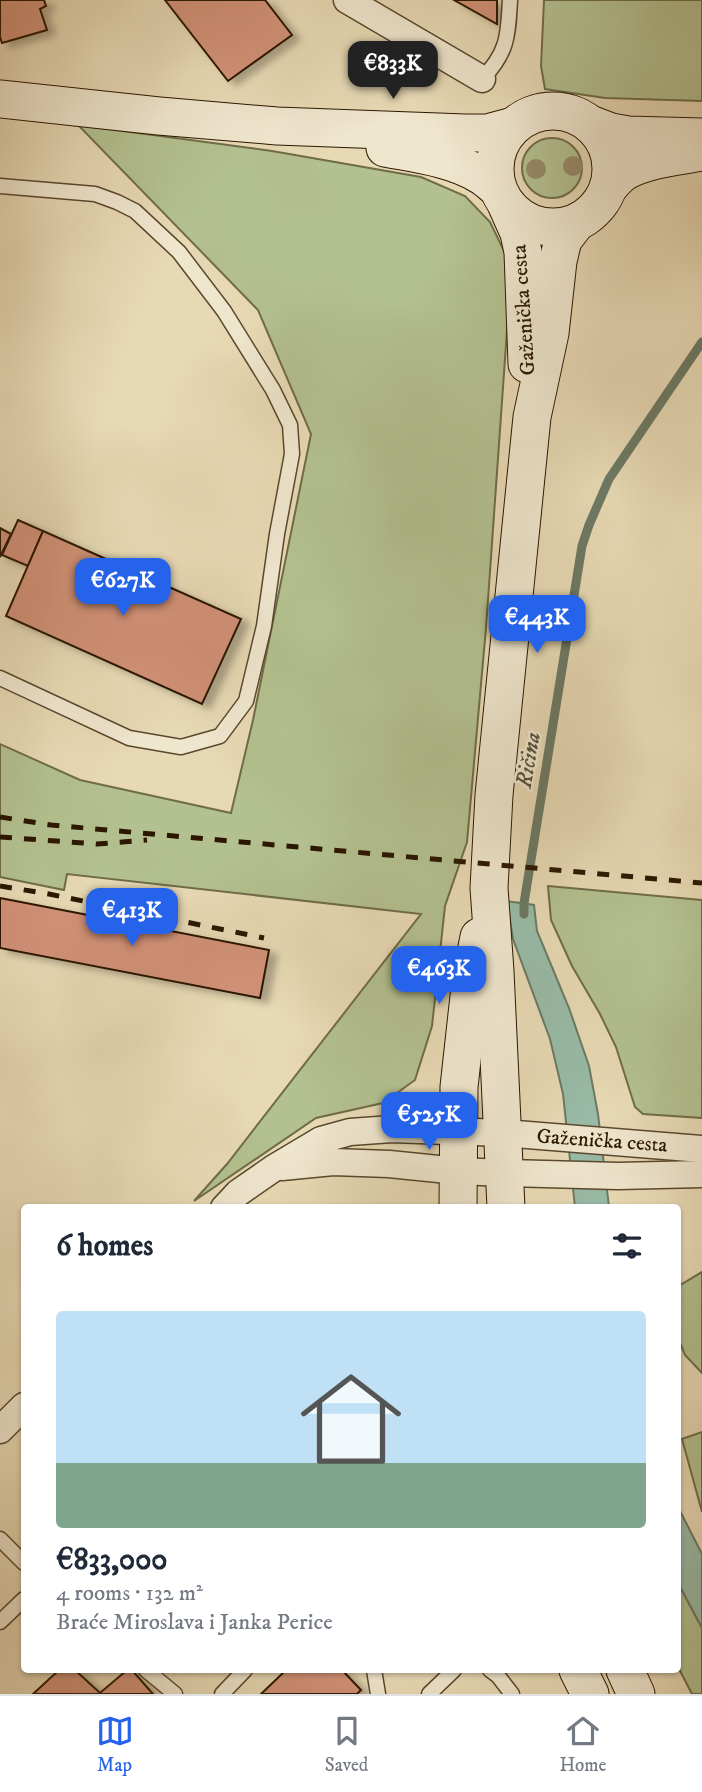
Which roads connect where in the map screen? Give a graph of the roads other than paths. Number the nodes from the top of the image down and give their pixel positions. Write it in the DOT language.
graph roads {
  1 [pos="347,0"];
  2 [pos="510,0"];
  3 [pos="482,79"];
  4 [pos="0,99"];
  5 [pos="590,124"];
  6 [pos="277,126"];
  7 [pos="513,126"];
  8 [pos="702,137"];
  9 [pos="702,152"];
  10 [pos="0,186"];
  11 [pos="608,188"];
  12 [pos="502,197"];
  13 [pos="576,223"];
  14 [pos="532,417"];
  15 [pos="0,678"];
  16 [pos="489,888"];
  17 [pos="458,1132"];
  18 [pos="503,1133"];
  19 [pos="702,1149"];
  20 [pos="274,1168"];
  21 [pos="458,1171"];
  22 [pos="702,1174"];
  23 [pos="505,1190"];
  24 [pos="228,1204"];
  25 [pos="458,1204"];
  26 [pos="21,1409"];
  27 [pos="0,1430"];
  28 [pos="0,1539"];
  29 [pos="21,1560"];
  30 [pos="21,1602"];
  31 [pos="0,1622"];
  32 [pos="150,1673"];
  33 [pos="242,1673"];
  34 [pos="374,1673"];
  35 [pos="451,1673"];
  36 [pos="494,1673"];
  37 [pos="580,1673"];
  38 [pos="626,1673"];
  39 [pos="174,1694"];
  40 [pos="222,1694"];
  41 [pos="378,1694"];
  42 [pos="429,1694"];
  43 [pos="512,1694"];
  44 [pos="590,1694"];
  45 [pos="636,1694"];
  1 -- 3 [label="street"];
  2 -- 3 [label="lane"];
  4 -- 6 [label="main road"];
  5 -- 7 [label="main road"];
  5 -- 8 [label="main road"];
  5 -- 11 [label="main road"];
  6 -- 7 [label="main road"];
  6 -- 12 [label="main road"];
  7 -- 12 [label="main road"];
  9 -- 11 [label="main road"];
  10 -- 15 [label="lane"];
  11 -- 13 [label="main road"];
  12 -- 13 [label="main road"];
  12 -- 14 [label="main road, Gaženička cesta"];
  13 -- 14 [label="main road, Gaženička cesta"];
  14 -- 16 [label="main road, Gaženička cesta"];
  16 -- 17 [label="main road, Gaženička cesta"];
  16 -- 18 [label="main road, Gaženička cesta"];
  17 -- 18 [label="street"];
  17 -- 20 [label="street"];
  17 -- 21 [label="main road, Gaženička cesta"];
  18 -- 19 [label="street, Gaženička cesta"];
  18 -- 23 [label="main road, Gaženička cesta"];
  20 -- 21 [label="street"];
  20 -- 24 [label="street"];
  21 -- 23 [label="street"];
  21 -- 25 [label="main road, Gaženička cesta"];
  22 -- 23 [label="street, Gaženička cesta"];
  26 -- 27 [label="street"];
  28 -- 29 [label="lane"];
  30 -- 31 [label="lane"];
  32 -- 39 [label="lane"];
  33 -- 40 [label="lane"];
  34 -- 41 [label="lane"];
  35 -- 42 [label="lane"];
  36 -- 43 [label="lane"];
  37 -- 44 [label="main road"];
  38 -- 45 [label="main road"];
}
